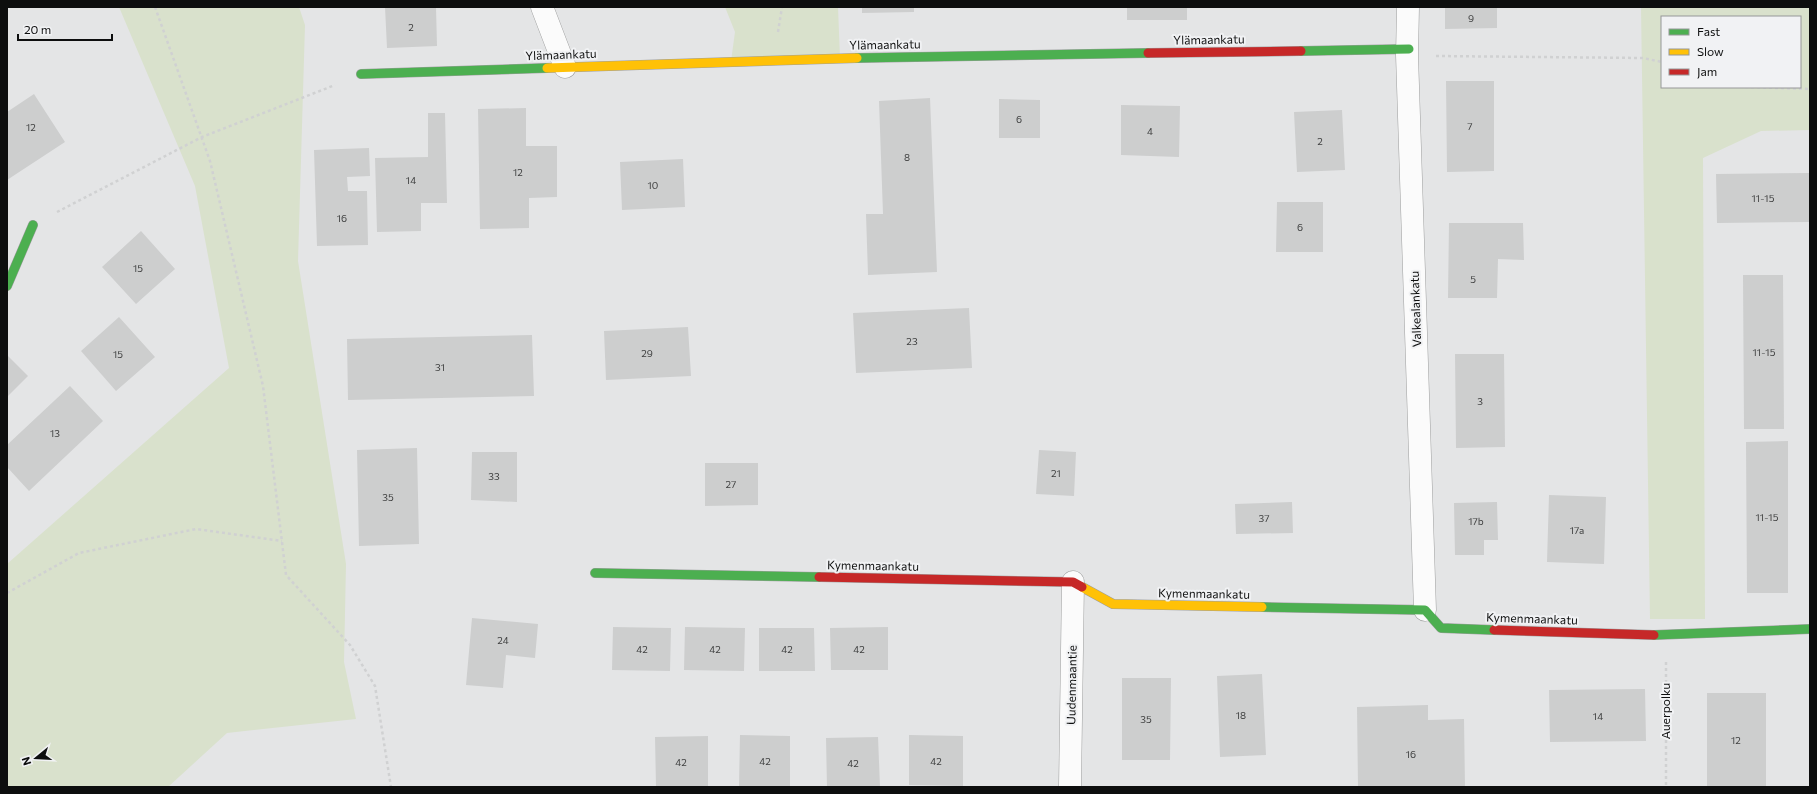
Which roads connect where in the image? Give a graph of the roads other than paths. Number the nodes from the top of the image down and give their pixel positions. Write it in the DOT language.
graph roads {
  1 [pos="542,7"];
  2 [pos="1408,7"];
  3 [pos="1408,52"];
  4 [pos="565,67"];
  5 [pos="361,74"];
  6 [pos="33,225"];
  7 [pos="7,286"];
  8 [pos="595,573"];
  9 [pos="1073,582"];
  10 [pos="1425,610"];
  11 [pos="1810,629"];
  12 [pos="1070,787"];
  1 -- 4 [label="street"];
  2 -- 3 [label="street, Valkealankatu"];
  3 -- 4 [label="street, Ylämaankatu"];
  3 -- 10 [label="street, Valkealankatu"];
  4 -- 5 [label="street, Ylämaankatu"];
  6 -- 7 [label="street"];
  8 -- 9 [label="street, Kymenmaankatu"];
  9 -- 10 [label="street, Kymenmaankatu"];
  9 -- 12 [label="street, Uudenmaantie"];
  10 -- 11 [label="street, Kymenmaankatu"];
}
